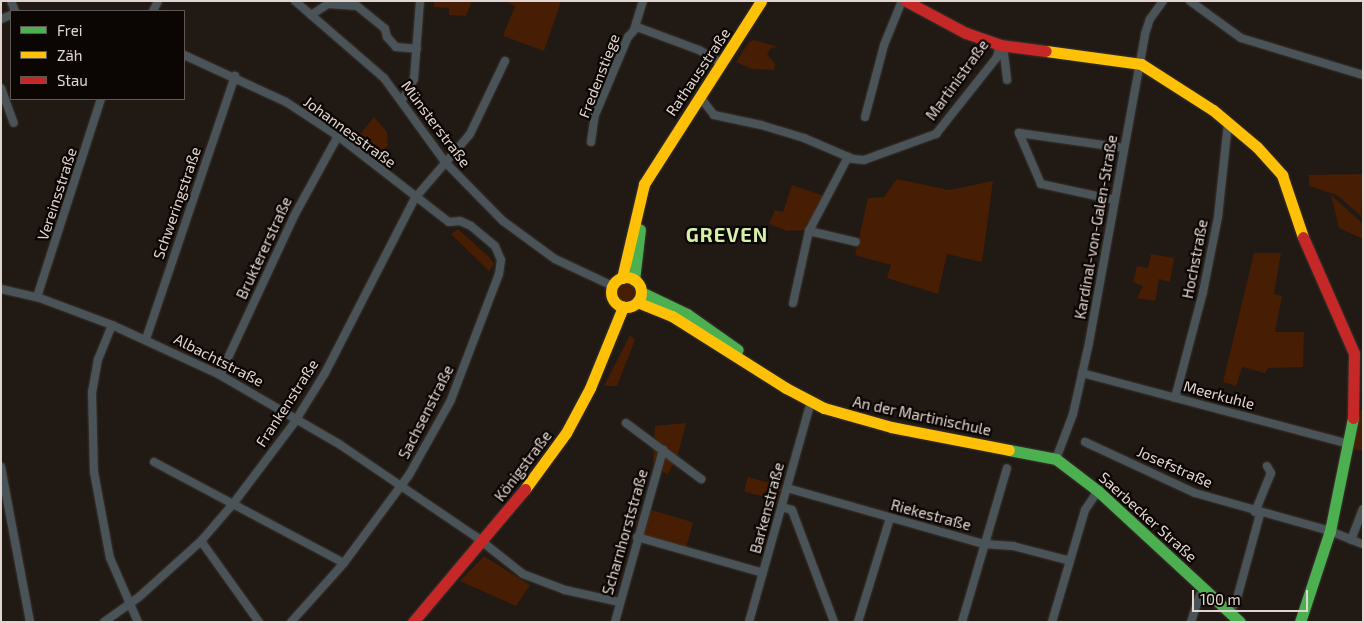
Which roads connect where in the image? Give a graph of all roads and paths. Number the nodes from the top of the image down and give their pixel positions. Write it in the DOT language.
graph roads {
  1 [pos="295,1"];
  2 [pos="420,1"];
  3 [pos="643,1"];
  4 [pos="761,1"];
  5 [pos="902,1"];
  6 [pos="906,1"];
  7 [pos="1163,1"];
  8 [pos="1190,1"];
  9 [pos="312,15"];
  10 [pos="634,30"];
  11 [pos="1001,46"];
  12 [pos="417,49"];
  13 [pos="185,54"];
  14 [pos="505,61"];
  15 [pos="723,64"];
  16 [pos="1141,64"];
  17 [pos="1363,75"];
  18 [pos="235,76"];
  19 [pos="1007,80"];
  20 [pos="1,88"];
  21 [pos="700,98"];
  22 [pos="101,100"];
  23 [pos="402,100"];
  24 [pos="865,117"];
  25 [pos="14,123"];
  26 [pos="1228,123"];
  27 [pos="338,136"];
  28 [pos="591,142"];
  29 [pos="1124,148"];
  30 [pos="848,157"];
  31 [pos="445,162"];
  32 [pos="647,185"];
  33 [pos="415,198"];
  34 [pos="1115,200"];
  35 [pos="809,232"];
  36 [pos="856,242"];
  37 [pos="634,280"];
  38 [pos="617,282"];
  39 [pos="1,289"];
  40 [pos="37,296"];
  41 [pos="639,297"];
  42 [pos="794,303"];
  43 [pos="623,307"];
  44 [pos="112,325"];
  45 [pos="146,339"];
  46 [pos="1358,354"];
  47 [pos="1082,373"];
  48 [pos="220,375"];
  49 [pos="1175,398"];
  50 [pos="811,402"];
  51 [pos="1359,407"];
  52 [pos="297,418"];
  53 [pos="626,422"];
  54 [pos="1085,442"];
  55 [pos="1348,444"];
  56 [pos="663,450"];
  57 [pos="1056,459"];
  58 [pos="154,462"];
  59 [pos="1267,466"];
  60 [pos="1,467"];
  61 [pos="1007,468"];
  62 [pos="701,479"];
  63 [pos="402,486"];
  64 [pos="787,488"];
  65 [pos="1098,491"];
  66 [pos="233,504"];
  67 [pos="782,507"];
  68 [pos="1363,509"];
  69 [pos="1257,513"];
  70 [pos="890,518"];
  71 [pos="1330,531"];
  72 [pos="637,537"];
  73 [pos="201,540"];
  74 [pos="1351,540"];
  75 [pos="482,542"];
  76 [pos="984,544"];
  77 [pos="1363,544"];
  78 [pos="1070,561"];
  79 [pos="344,563"];
  80 [pos="764,573"];
  81 [pos="1205,590"];
  82 [pos="619,602"];
  83 [pos="129,604"];
  84 [pos="1229,612"];
  85 [pos="30,622"];
  86 [pos="104,622"];
  87 [pos="138,622"];
  88 [pos="259,622"];
  89 [pos="291,622"];
  90 [pos="413,622"];
  91 [pos="615,622"];
  92 [pos="749,622"];
  93 [pos="834,622"];
  94 [pos="858,622"];
  95 [pos="962,622"];
  96 [pos="1052,622"];
  97 [pos="1191,622"];
  98 [pos="1240,622"];
  99 [pos="1300,622"];
  1 -- 9 [label="street, Münsterstraße"];
  2 -- 12 [label="street"];
  3 -- 10 [label="street"];
  4 -- 15 [label="street, Rathausstraße"];
  5 -- 24 [label="street"];
  6 -- 11 [label="street"];
  7 -- 16 [label="street, Kardinal-von-Galen-Straße"];
  8 -- 17 [label="street"];
  9 -- 12 [label="street"];
  9 -- 23 [label="street, Münsterstraße"];
  10 -- 15 [label="street, Fredenstiege"];
  10 -- 28 [label="street, Fredenstiege"];
  11 -- 16 [label="street, Martinistraße"];
  11 -- 19 [label="street"];
  11 -- 30 [label="street, Martinistraße"];
  12 -- 23 [label="street"];
  13 -- 18 [label="street, Johannesstraße"];
  14 -- 31 [label="street, Frankenstraße"];
  15 -- 21 [label="street, Rathausstraße"];
  16 -- 26 [label="street"];
  16 -- 29 [label="street, Kardinal-von-Galen-Straße"];
  18 -- 27 [label="street, Johannesstraße"];
  18 -- 45 [label="street, Schweringstraße"];
  20 -- 25 [label="street"];
  21 -- 30 [label="street, Martinistraße"];
  21 -- 32 [label="street, Rathausstraße"];
  22 -- 40 [label="street, Vereinsstraße"];
  23 -- 31 [label="street, Münsterstraße"];
  26 -- 46 [label="street"];
  26 -- 49 [label="street, Hochstraße"];
  27 -- 33 [label="street, Johannesstraße"];
  27 -- 48 [label="street, Bruktererstraße"];
  29 -- 34 [label="street, Kardinal-von-Galen-Straße"];
  29 -- 34 [label="street"];
  30 -- 35 [label="street"];
  31 -- 33 [label="street, Frankenstraße"];
  31 -- 38 [label="street, Münsterstraße"];
  32 -- 37 [label="street"];
  32 -- 38 [label="street"];
  33 -- 52 [label="street, Frankenstraße"];
  33 -- 63 [label="street, Sachsenstraße"];
  34 -- 47 [label="street, Kardinal-von-Galen-Straße"];
  35 -- 36 [label="street"];
  35 -- 42 [label="street"];
  37 -- 38 [label="street"];
  37 -- 41 [label="street"];
  38 -- 43 [label="street"];
  39 -- 40 [label="street, Albachtstraße"];
  40 -- 44 [label="street, Albachtstraße"];
  41 -- 43 [label="street"];
  41 -- 50 [label="street, An der Martinischule"];
  43 -- 75 [label="street, Königstraße"];
  44 -- 45 [label="street, Albachtstraße"];
  44 -- 83 [label="street"];
  45 -- 48 [label="street, Albachtstraße"];
  46 -- 51 [label="street"];
  47 -- 49 [label="street, Meerkuhle"];
  47 -- 57 [label="street, Kardinal-von-Galen-Straße"];
  48 -- 52 [label="street, Albachtstraße"];
  49 -- 55 [label="street, Meerkuhle"];
  50 -- 57 [label="street, An der Martinischule"];
  50 -- 64 [label="street, Barkenstraße"];
  51 -- 55 [label="street"];
  52 -- 63 [label="street, Albachtstraße"];
  52 -- 66 [label="street, Frankenstraße"];
  53 -- 56 [label="street"];
  54 -- 69 [label="street, Josefstraße"];
  55 -- 71 [label="street"];
  56 -- 62 [label="street"];
  56 -- 72 [label="street, Scharnhorststraße"];
  57 -- 65 [label="street, Saerbecker Straße"];
  58 -- 66 [label="street"];
  59 -- 69 [label="street"];
  60 -- 85 [label="street"];
  61 -- 76 [label="street"];
  63 -- 75 [label="street, Albachtstraße"];
  63 -- 79 [label="street, Sachsenstraße"];
  64 -- 67 [label="street, Barkenstraße"];
  64 -- 70 [label="street, Riekestraße"];
  65 -- 78 [label="street"];
  65 -- 81 [label="street, Saerbecker Straße"];
  66 -- 73 [label="street, Frankenstraße"];
  66 -- 79 [label="street"];
  67 -- 80 [label="street, Barkenstraße"];
  67 -- 93 [label="street"];
  68 -- 74 [label="street"];
  69 -- 71 [label="street, Josefstraße"];
  69 -- 84 [label="street"];
  70 -- 76 [label="street, Riekestraße"];
  70 -- 94 [label="street"];
  71 -- 74 [label="street, Josefstraße"];
  71 -- 99 [label="street"];
  72 -- 80 [label="street"];
  72 -- 82 [label="street, Scharnhorststraße"];
  73 -- 83 [label="street, Frankenstraße"];
  73 -- 88 [label="street"];
  74 -- 77 [label="street, Josefstraße"];
  75 -- 82 [label="street, Albachtstraße"];
  75 -- 90 [label="street, Königstraße"];
  76 -- 78 [label="street, Riekestraße"];
  76 -- 95 [label="street"];
  78 -- 96 [label="street"];
  79 -- 89 [label="street, Sachsenstraße"];
  80 -- 92 [label="street, Barkenstraße"];
  81 -- 84 [label="street, Saerbecker Straße"];
  81 -- 97 [label="street"];
  82 -- 91 [label="street, Scharnhorststraße"];
  83 -- 86 [label="street, Frankenstraße"];
  83 -- 87 [label="street"];
  84 -- 98 [label="street, Saerbecker Straße"];
}
